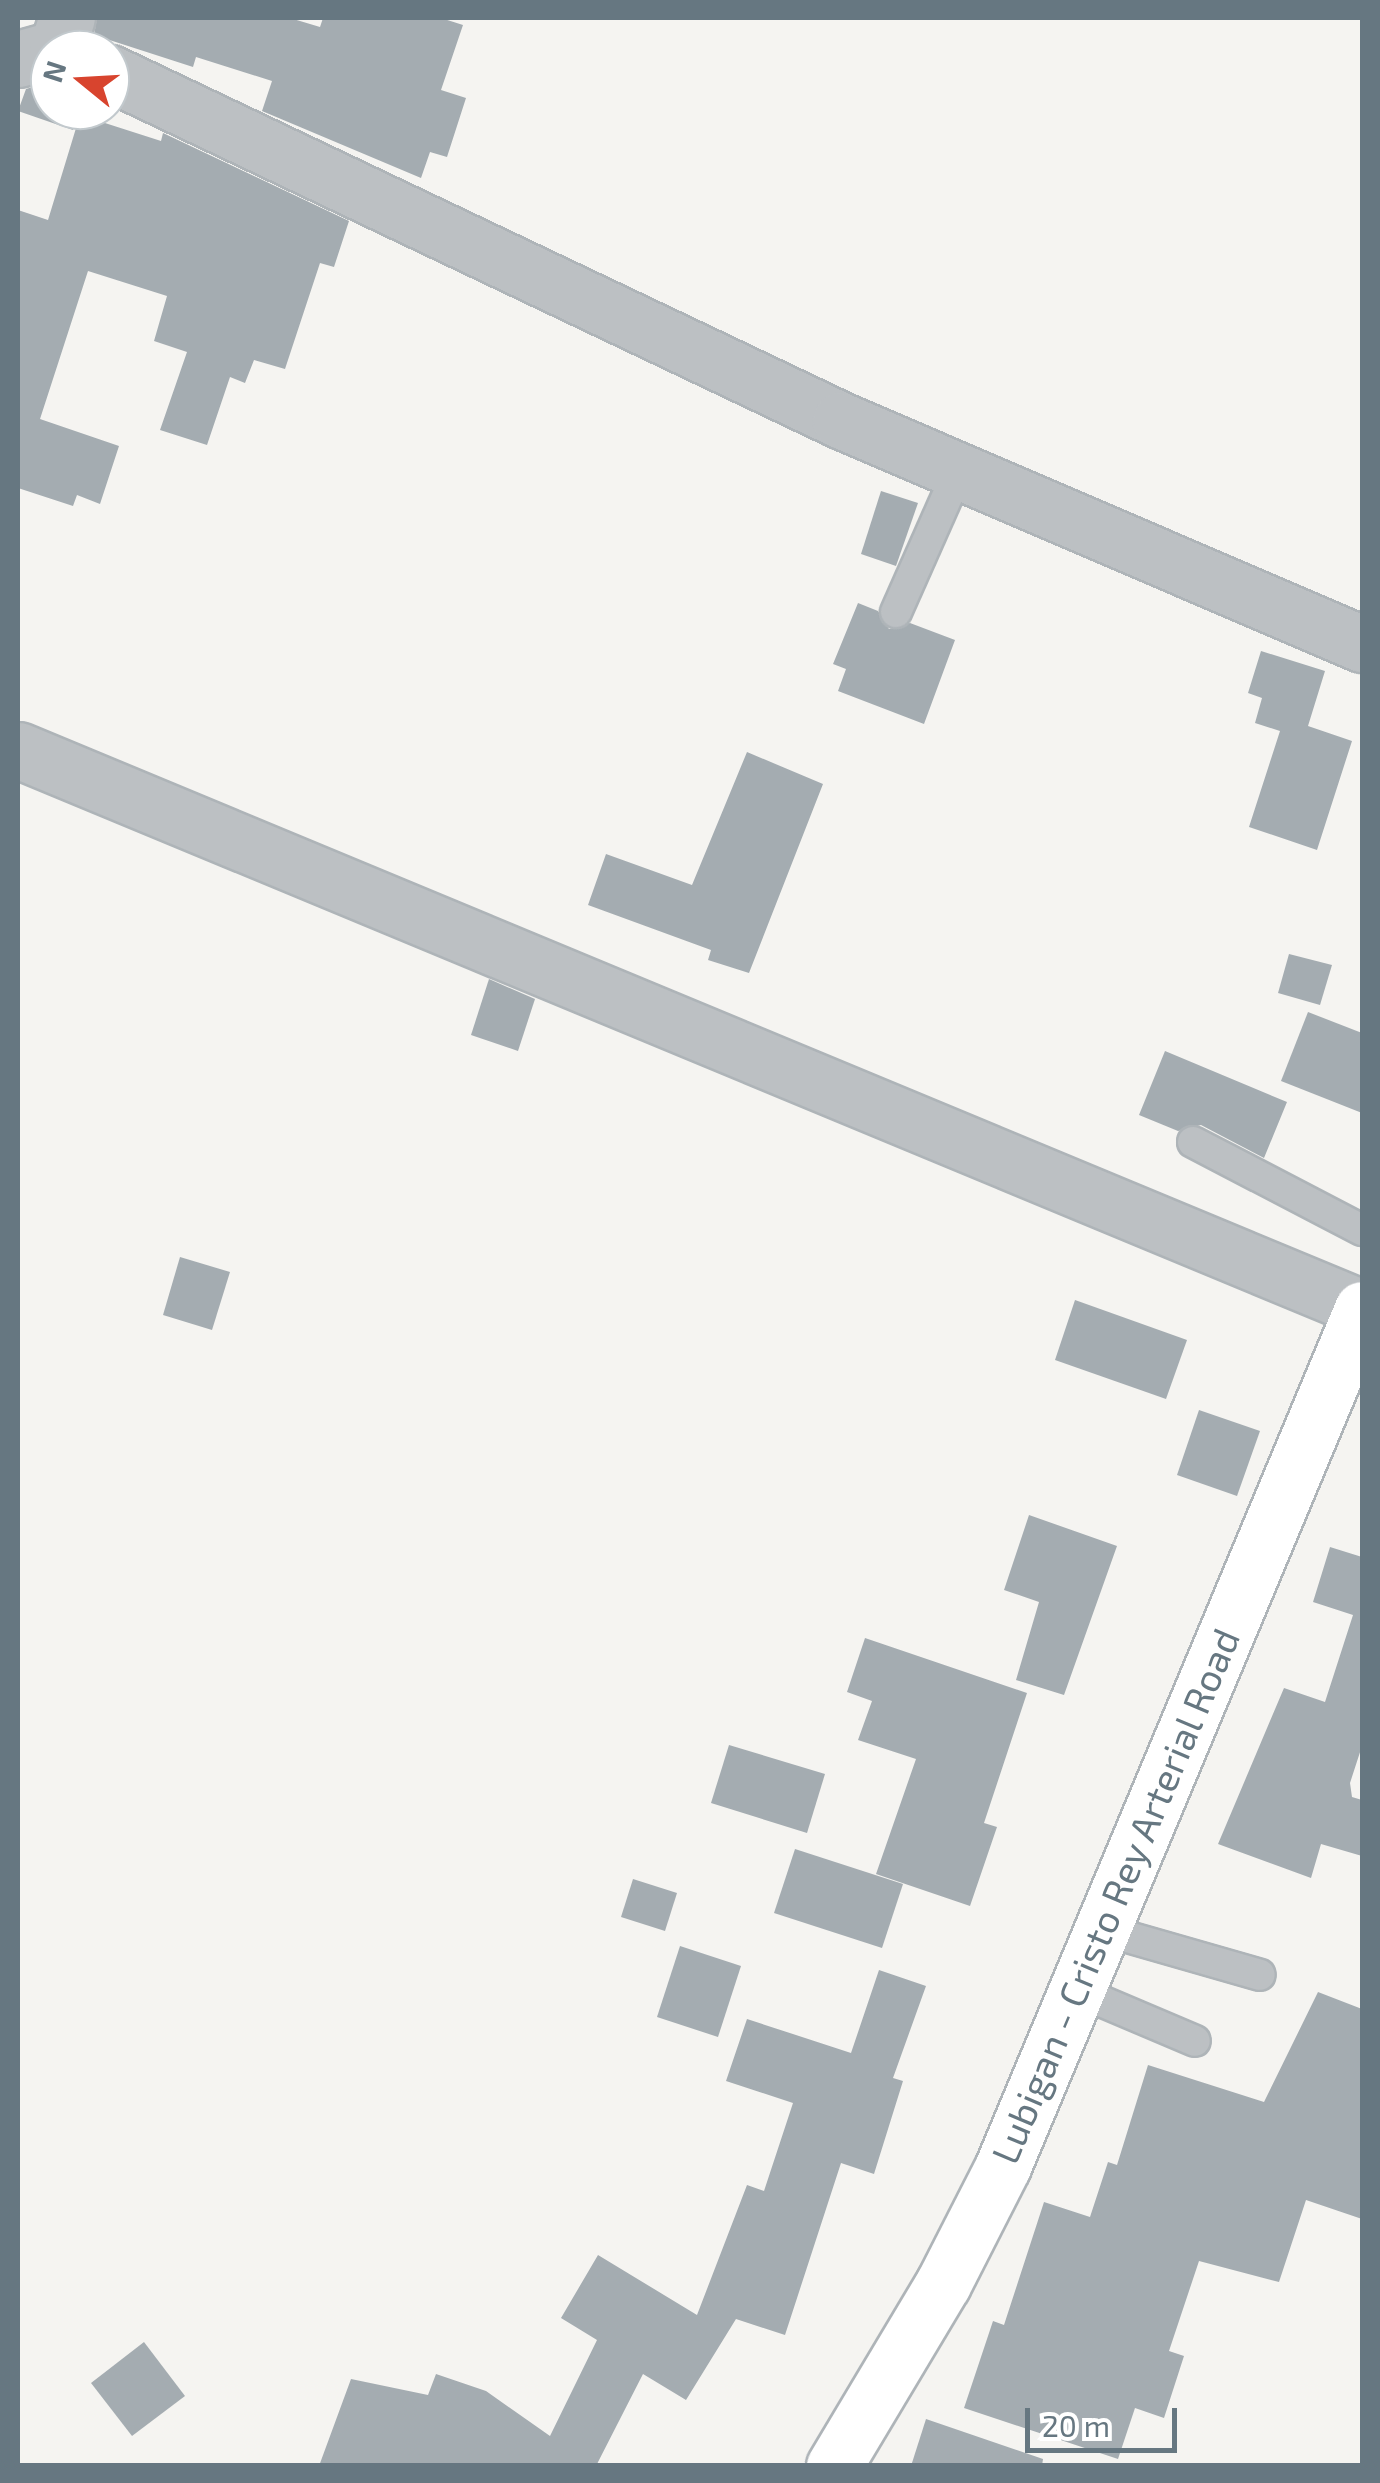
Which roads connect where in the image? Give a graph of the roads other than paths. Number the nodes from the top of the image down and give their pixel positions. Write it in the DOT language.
graph roads {
  1 [pos="130,82"];
  2 [pos="958,472"];
  3 [pos="896,612"];
  4 [pos="1362,644"];
  5 [pos="18,750"];
  6 [pos="1193,1142"];
  7 [pos="1362,1230"];
  8 [pos="1362,1308"];
  9 [pos="1100,1929"];
  10 [pos="1260,1974"];
  11 [pos="1075,1990"];
  12 [pos="1195,2041"];
  13 [pos="834,2466"];
  1 -- 2 [label="street"];
  2 -- 3 [label="lane"];
  2 -- 4 [label="street"];
  5 -- 8 [label="street"];
  6 -- 7 [label="lane"];
  8 -- 9 [label="main road, Lubigan - Cristo Rey Arterial Road"];
  9 -- 10 [label="lane"];
  9 -- 11 [label="main road, Lubigan - Cristo Rey Arterial Road"];
  11 -- 12 [label="lane"];
  11 -- 13 [label="main road, Lubigan - Cristo Rey Arterial Road"];
}
